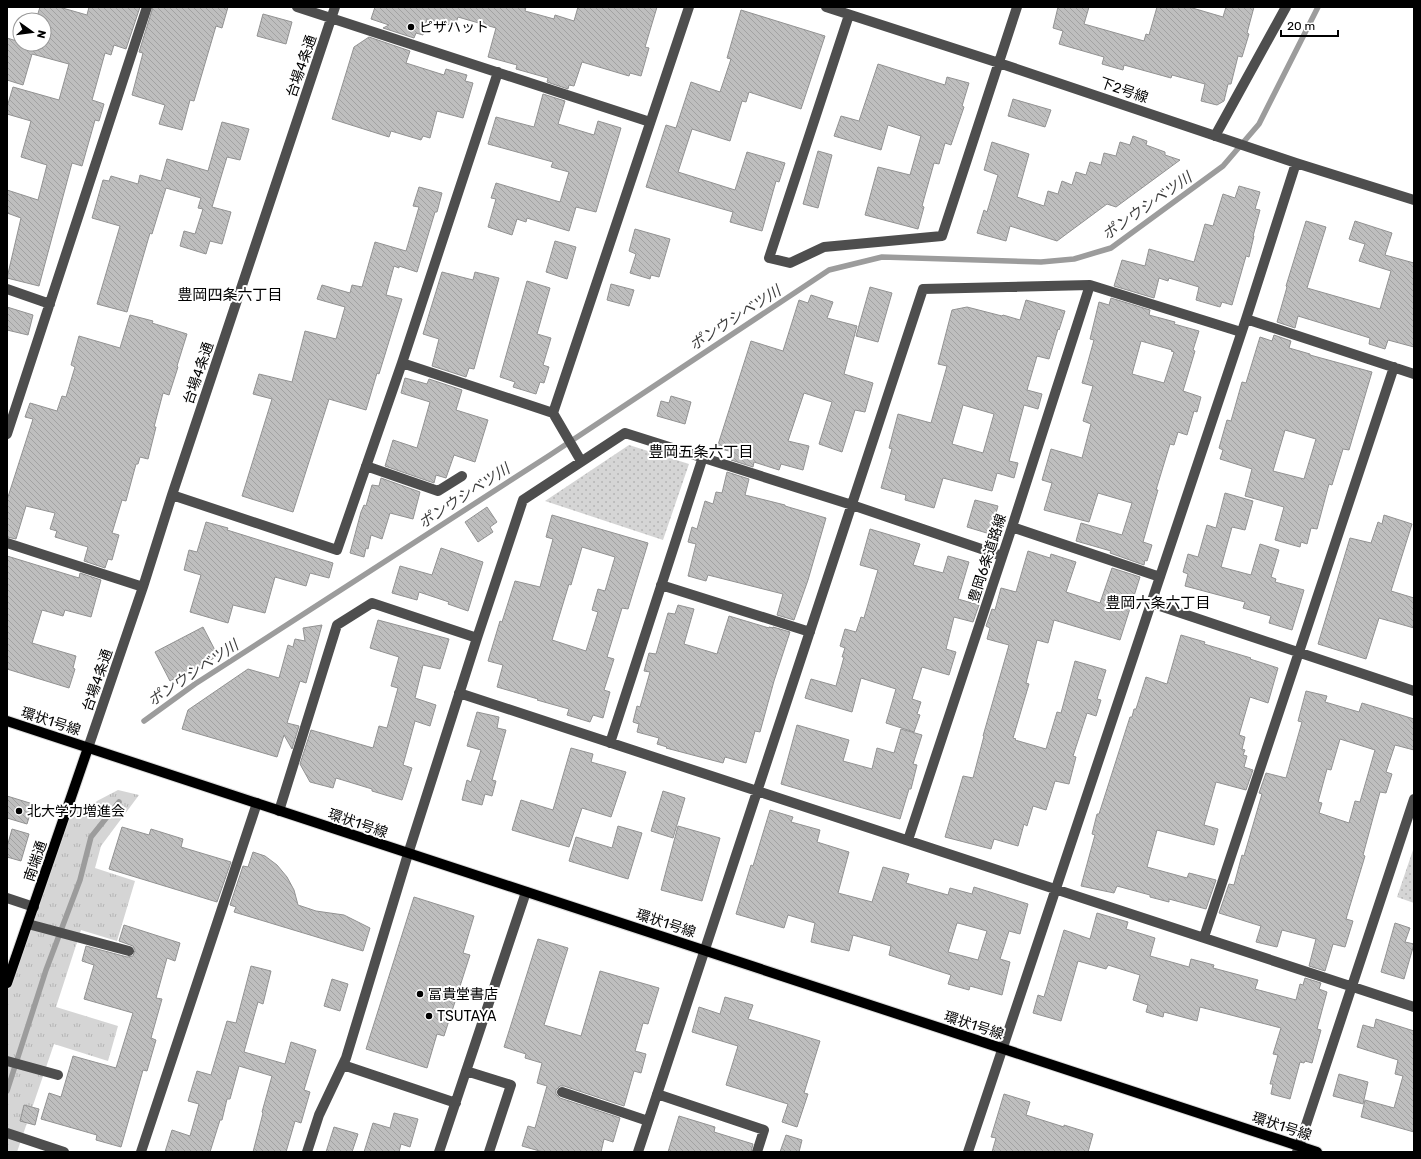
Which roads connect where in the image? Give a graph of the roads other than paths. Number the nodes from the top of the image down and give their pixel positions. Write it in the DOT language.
graph roads {
  1 [pos="147,7"];
  2 [pos="297,7"];
  3 [pos="336,7"];
  4 [pos="689,7"];
  5 [pos="826,7"];
  6 [pos="1017,7"];
  7 [pos="1286,7"];
  8 [pos="849,15"];
  9 [pos="332,18"];
  10 [pos="999,63"];
  11 [pos="498,72"];
  12 [pos="650,122"];
  13 [pos="1216,136"];
  14 [pos="1296,163"];
  15 [pos="1414,200"];
  16 [pos="1090,285"];
  17 [pos="7,289"];
  18 [pos="50,304"];
  19 [pos="1246,319"];
  20 [pos="1241,332"];
  21 [pos="402,363"];
  22 [pos="1394,367"];
  23 [pos="1414,374"];
  24 [pos="553,413"];
  25 [pos="7,434"];
  26 [pos="703,457"];
  27 [pos="580,461"];
  28 [pos="366,466"];
  29 [pos="462,476"];
  30 [pos="172,496"];
  31 [pos="852,505"];
  32 [pos="1012,528"];
  33 [pos="7,543"];
  34 [pos="1002,556"];
  35 [pos="1160,577"];
  36 [pos="661,585"];
  37 [pos="143,587"];
  38 [pos="1151,604"];
  39 [pos="810,632"];
  40 [pos="477,638"];
  41 [pos="1299,653"];
  42 [pos="1414,691"];
  43 [pos="459,693"];
  44 [pos="7,721"];
  45 [pos="610,743"];
  46 [pos="88,748"];
  47 [pos="757,790"];
  48 [pos="1414,799"];
  49 [pos="257,803"];
  50 [pos="279,811"];
  51 [pos="908,840"];
  52 [pos="408,854"];
  53 [pos="1056,889"];
  54 [pos="526,892"];
  55 [pos="7,898"];
  56 [pos="34,907"];
  57 [pos="28,924"];
  58 [pos="1204,937"];
  59 [pos="705,950"];
  60 [pos="129,951"];
  61 [pos="7,983"];
  62 [pos="1352,987"];
  63 [pos="1414,1007"];
  64 [pos="1003,1049"];
  65 [pos="7,1061"];
  66 [pos="343,1065"];
  67 [pos="466,1071"];
  68 [pos="58,1075"];
  69 [pos="562,1092"];
  70 [pos="657,1094"];
  71 [pos="456,1103"];
  72 [pos="648,1121"];
  73 [pos="7,1133"];
  74 [pos="1298,1149"];
  75 [pos="64,1152"];
  76 [pos="141,1152"];
  77 [pos="307,1152"];
  78 [pos="439,1152"];
  79 [pos="489,1152"];
  80 [pos="638,1152"];
  81 [pos="757,1152"];
  82 [pos="968,1152"];
  83 [pos="1317,1152"];
  1 -- 18 [label="street"];
  2 -- 9 [label="street"];
  3 -- 9 [label="street, 台場4条通"];
  4 -- 12 [label="street"];
  5 -- 8 [label="street, 下2号線"];
  6 -- 10 [label="street"];
  7 -- 13 [label="street"];
  8 -- 10 [label="street, 下2号線"];
  8 -- 10 [label="street"];
  9 -- 11 [label="street"];
  9 -- 30 [label="street, 台場4条通"];
  10 -- 13 [label="street, 下2号線"];
  11 -- 12 [label="street"];
  11 -- 21 [label="street"];
  12 -- 24 [label="street"];
  13 -- 14 [label="street, 下2号線"];
  14 -- 15 [label="street, 下2号線"];
  14 -- 19 [label="street"];
  16 -- 20 [label="street"];
  16 -- 31 [label="street"];
  16 -- 32 [label="street, 豊岡6条道路線"];
  17 -- 18 [label="street"];
  18 -- 25 [label="street"];
  19 -- 20 [label="street"];
  19 -- 22 [label="street"];
  20 -- 35 [label="street"];
  21 -- 24 [label="street"];
  21 -- 28 [label="street"];
  22 -- 23 [label="street"];
  22 -- 41 [label="street"];
  24 -- 27 [label="street"];
  26 -- 27 [label="street"];
  26 -- 31 [label="street"];
  26 -- 36 [label="street"];
  27 -- 40 [label="street"];
  28 -- 29 [label="street"];
  28 -- 30 [label="street"];
  30 -- 37 [label="street, 台場4条通"];
  31 -- 34 [label="street"];
  31 -- 39 [label="street"];
  32 -- 34 [label="street, 豊岡6条道路線"];
  32 -- 35 [label="street"];
  33 -- 37 [label="street"];
  34 -- 51 [label="street, 豊岡6条道路線"];
  35 -- 38 [label="street"];
  36 -- 39 [label="street"];
  36 -- 45 [label="street"];
  37 -- 46 [label="street, 台場4条通"];
  38 -- 41 [label="street"];
  38 -- 53 [label="street"];
  39 -- 47 [label="street"];
  40 -- 43 [label="street"];
  40 -- 50 [label="street"];
  41 -- 42 [label="street"];
  41 -- 58 [label="street"];
  43 -- 45 [label="street"];
  43 -- 52 [label="street"];
  44 -- 46 [label="main road, 環状1号線"];
  45 -- 47 [label="street"];
  46 -- 49 [label="main road, 環状1号線"];
  46 -- 56 [label="main road, 南端通"];
  47 -- 51 [label="street"];
  47 -- 59 [label="street"];
  48 -- 62 [label="street"];
  49 -- 50 [label="main road, 環状1号線"];
  49 -- 76 [label="street"];
  50 -- 52 [label="main road, 環状1号線"];
  51 -- 53 [label="street"];
  52 -- 54 [label="main road, 環状1号線"];
  52 -- 66 [label="street"];
  53 -- 58 [label="street"];
  53 -- 64 [label="street"];
  54 -- 59 [label="main road, 環状1号線"];
  54 -- 67 [label="street"];
  55 -- 56 [label="street"];
  56 -- 57 [label="main road, 南端通"];
  57 -- 60 [label="street"];
  57 -- 61 [label="main road, 南端通"];
  58 -- 62 [label="street"];
  59 -- 64 [label="main road, 環状1号線"];
  59 -- 70 [label="street"];
  62 -- 63 [label="street"];
  62 -- 74 [label="street"];
  64 -- 74 [label="main road, 環状1号線"];
  64 -- 82 [label="street"];
  65 -- 68 [label="street"];
  66 -- 71 [label="street"];
  66 -- 77 [label="street"];
  67 -- 71 [label="street"];
  67 -- 79 [label="street"];
  69 -- 72 [label="street"];
  70 -- 72 [label="street"];
  70 -- 81 [label="street"];
  71 -- 78 [label="street"];
  72 -- 80 [label="street"];
  73 -- 75 [label="street"];
  74 -- 83 [label="main road, 環状1号線"];
}
